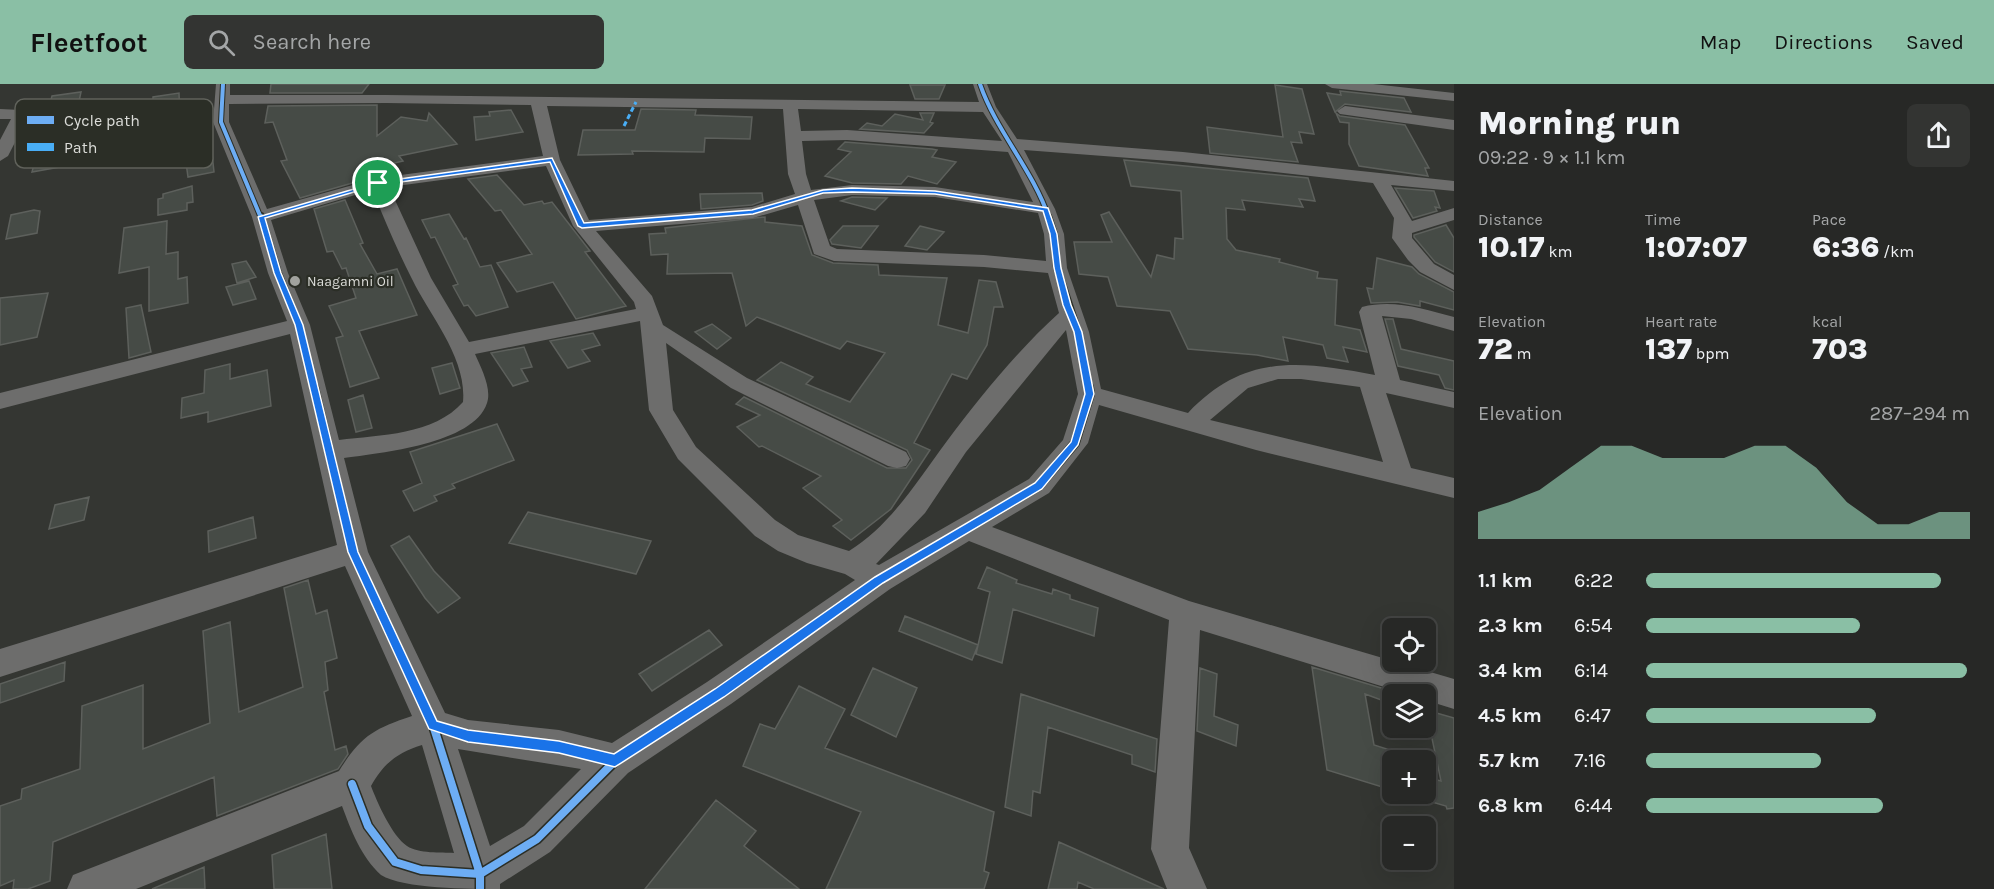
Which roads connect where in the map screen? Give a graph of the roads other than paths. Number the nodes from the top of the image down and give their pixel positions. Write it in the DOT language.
graph roads {
  1 [pos="223,84"];
  2 [pos="398,84"];
  3 [pos="520,84"];
  4 [pos="642,84"];
  5 [pos="819,84"];
  6 [pos="980,84"];
  7 [pos="1332,84"];
  8 [pos="1454,97"];
  9 [pos="386,99"];
  10 [pos="222,100"];
  11 [pos="511,100"];
  12 [pos="538,100"];
  13 [pos="636,102"];
  14 [pos="790,106"];
  15 [pos="822,106"];
  16 [pos="988,107"];
  17 [pos="1345,111"];
  18 [pos="0,114"];
  19 [pos="15,115"];
  20 [pos="1454,125"];
  21 [pos="15,127"];
  22 [pos="793,136"];
  23 [pos="1013,146"];
  24 [pos="0,156"];
  25 [pos="552,160"];
  26 [pos="1378,177"];
  27 [pos="378,183"];
  28 [pos="1454,186"];
  29 [pos="803,199"];
  30 [pos="1046,209"];
  31 [pos="1454,214"];
  32 [pos="261,217"];
  33 [pos="582,226"];
  34 [pos="1402,230"];
  35 [pos="1057,268"];
  36 [pos="1454,284"];
  37 [pos="1071,315"];
  38 [pos="650,320"];
  39 [pos="1454,324"];
  40 [pos="299,325"];
  41 [pos="462,350"];
  42 [pos="1381,385"];
  43 [pos="1090,394"];
  44 [pos="1454,400"];
  45 [pos="0,401"];
  46 [pos="1193,423"];
  47 [pos="327,450"];
  48 [pos="897,459"];
  49 [pos="1400,475"];
  50 [pos="1454,488"];
  51 [pos="965,528"];
  52 [pos="353,552"];
  53 [pos="853,564"];
  54 [pos="879,580"];
  55 [pos="1185,613"];
  56 [pos="0,663"];
  57 [pos="1454,694"];
  58 [pos="433,725"];
  59 [pos="615,761"];
  60 [pos="352,784"];
  61 [pos="480,882"];
  62 [pos="87,889"];
  63 [pos="1187,889"];
  1 -- 10 [label="street"];
  2 -- 9 [label="street"];
  3 -- 11 [label="street"];
  4 -- 13 [label="street"];
  5 -- 15 [label="street"];
  6 -- 16 [label="street"];
  7 -- 8 [label="street"];
  9 -- 10 [label="street"];
  9 -- 11 [label="street"];
  10 -- 32 [label="street"];
  11 -- 12 [label="street"];
  12 -- 13 [label="street"];
  12 -- 25 [label="street"];
  13 -- 14 [label="street"];
  14 -- 15 [label="street"];
  14 -- 22 [label="street"];
  15 -- 16 [label="street"];
  16 -- 23 [label="street"];
  17 -- 20 [label="street"];
  18 -- 19 [label="street"];
  21 -- 24 [label="street"];
  22 -- 23 [label="street"];
  22 -- 29 [label="street"];
  23 -- 26 [label="street"];
  23 -- 30 [label="street"];
  25 -- 27 [label="street"];
  25 -- 33 [label="street"];
  26 -- 28 [label="street"];
  26 -- 34 [label="street"];
  27 -- 32 [label="street"];
  27 -- 41 [label="street"];
  29 -- 30 [label="street"];
  29 -- 33 [label="street"];
  29 -- 35 [label="street"];
  30 -- 35 [label="street"];
  31 -- 34 [label="street"];
  32 -- 40 [label="street"];
  33 -- 38 [label="street"];
  34 -- 36 [label="street"];
  35 -- 37 [label="street"];
  37 -- 43 [label="street"];
  37 -- 53 [label="street"];
  38 -- 41 [label="street"];
  38 -- 48 [label="street"];
  38 -- 53 [label="street"];
  39 -- 42 [label="street"];
  40 -- 45 [label="street"];
  40 -- 47 [label="street"];
  41 -- 47 [label="street"];
  42 -- 44 [label="street"];
  42 -- 46 [label="street"];
  42 -- 49 [label="street"];
  43 -- 46 [label="street"];
  43 -- 51 [label="street"];
  46 -- 49 [label="street"];
  47 -- 52 [label="street"];
  49 -- 50 [label="street"];
  51 -- 54 [label="street"];
  51 -- 55 [label="street"];
  52 -- 56 [label="street"];
  52 -- 58 [label="street"];
  53 -- 54 [label="street"];
  54 -- 59 [label="street"];
  55 -- 57 [label="street"];
  55 -- 63 [label="street"];
  58 -- 59 [label="street"];
  58 -- 60 [label="street"];
  58 -- 61 [label="street"];
  59 -- 61 [label="street"];
  60 -- 61 [label="street"];
  60 -- 62 [label="street"];
}
